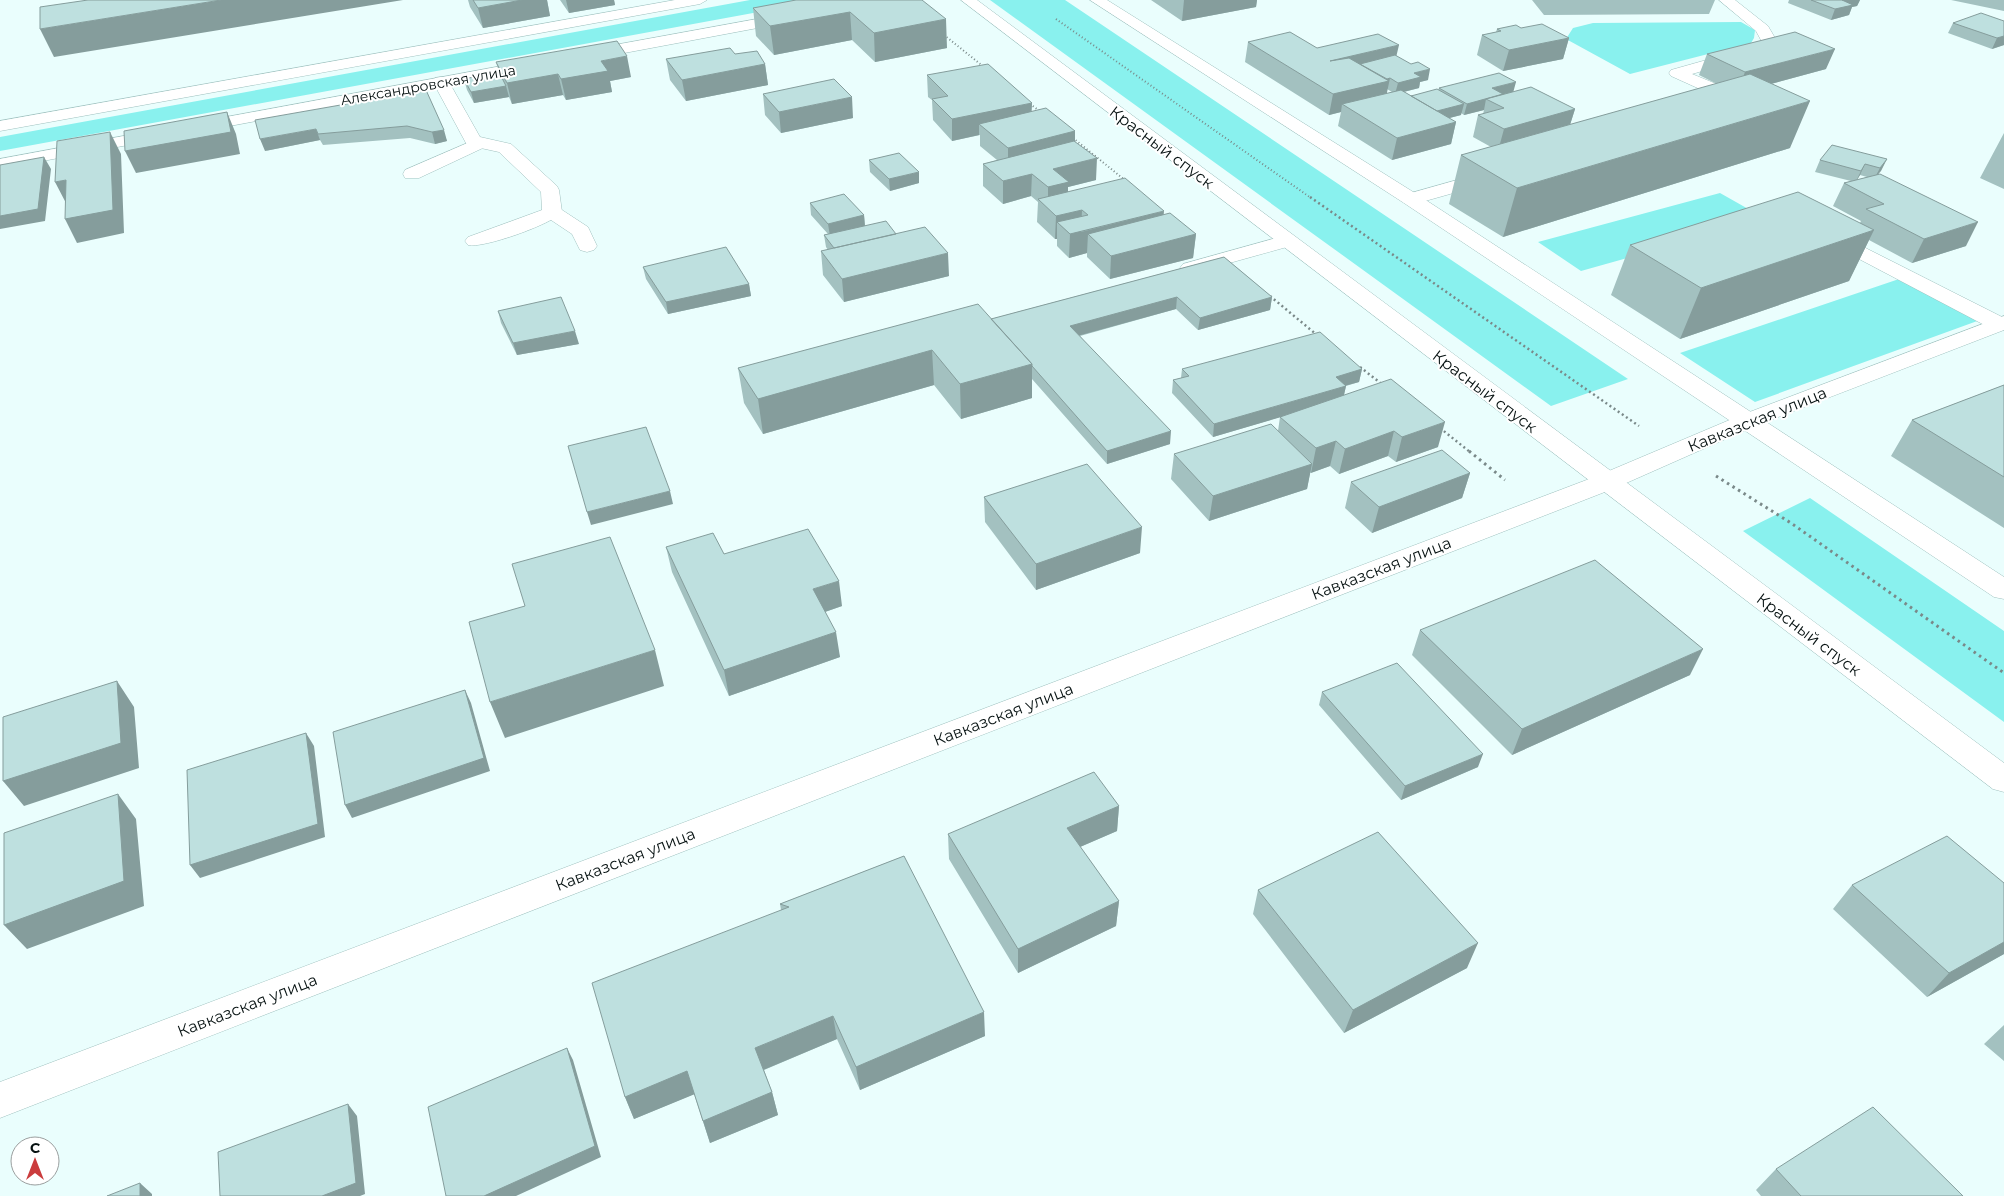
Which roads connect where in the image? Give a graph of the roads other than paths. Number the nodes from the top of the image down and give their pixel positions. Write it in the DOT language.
graph roads {
  1 [pos="700,0"];
  2 [pos="968,0"];
  3 [pos="1097,0"];
  4 [pos="1726,0"];
  5 [pos="803,15"];
  6 [pos="568,59"];
  7 [pos="549,62"];
  8 [pos="441,82"];
  9 [pos="1713,111"];
  10 [pos="0,126"];
  11 [pos="479,143"];
  12 [pos="0,164"];
  13 [pos="1505,172"];
  14 [pos="412,174"];
  15 [pos="1411,199"];
  16 [pos="552,212"];
  17 [pos="1815,228"];
  18 [pos="476,241"];
  19 [pos="1287,241"];
  20 [pos="587,246"];
  21 [pos="1176,272"];
  22 [pos="2002,323"];
  23 [pos="1746,421"];
  24 [pos="1606,482"];
  25 [pos="2004,590"];
  26 [pos="2004,780"];
  27 [pos="0,1100"];
  1 -- 10 [label="street"];
  2 -- 19 [label="street, Красный спуск"];
  3 -- 15 [label="street"];
  4 -- 9 [label="street"];
  5 -- 6 [label="street"];
  7 -- 8 [label="street, Александровская улица"];
  8 -- 11 [label="street"];
  8 -- 12 [label="street, Александровская улица"];
  11 -- 14 [label="street"];
  11 -- 16 [label="street"];
  13 -- 15 [label="street"];
  15 -- 23 [label="street"];
  16 -- 18 [label="street"];
  16 -- 20 [label="street"];
  17 -- 22 [label="street"];
  19 -- 21 [label="street"];
  19 -- 24 [label="street, Красный спуск"];
  22 -- 23 [label="street, Кавказская улица"];
  23 -- 24 [label="street, Кавказская улица"];
  23 -- 25 [label="street"];
  24 -- 26 [label="street, Красный спуск"];
  24 -- 27 [label="street, Кавказская улица"];
}
